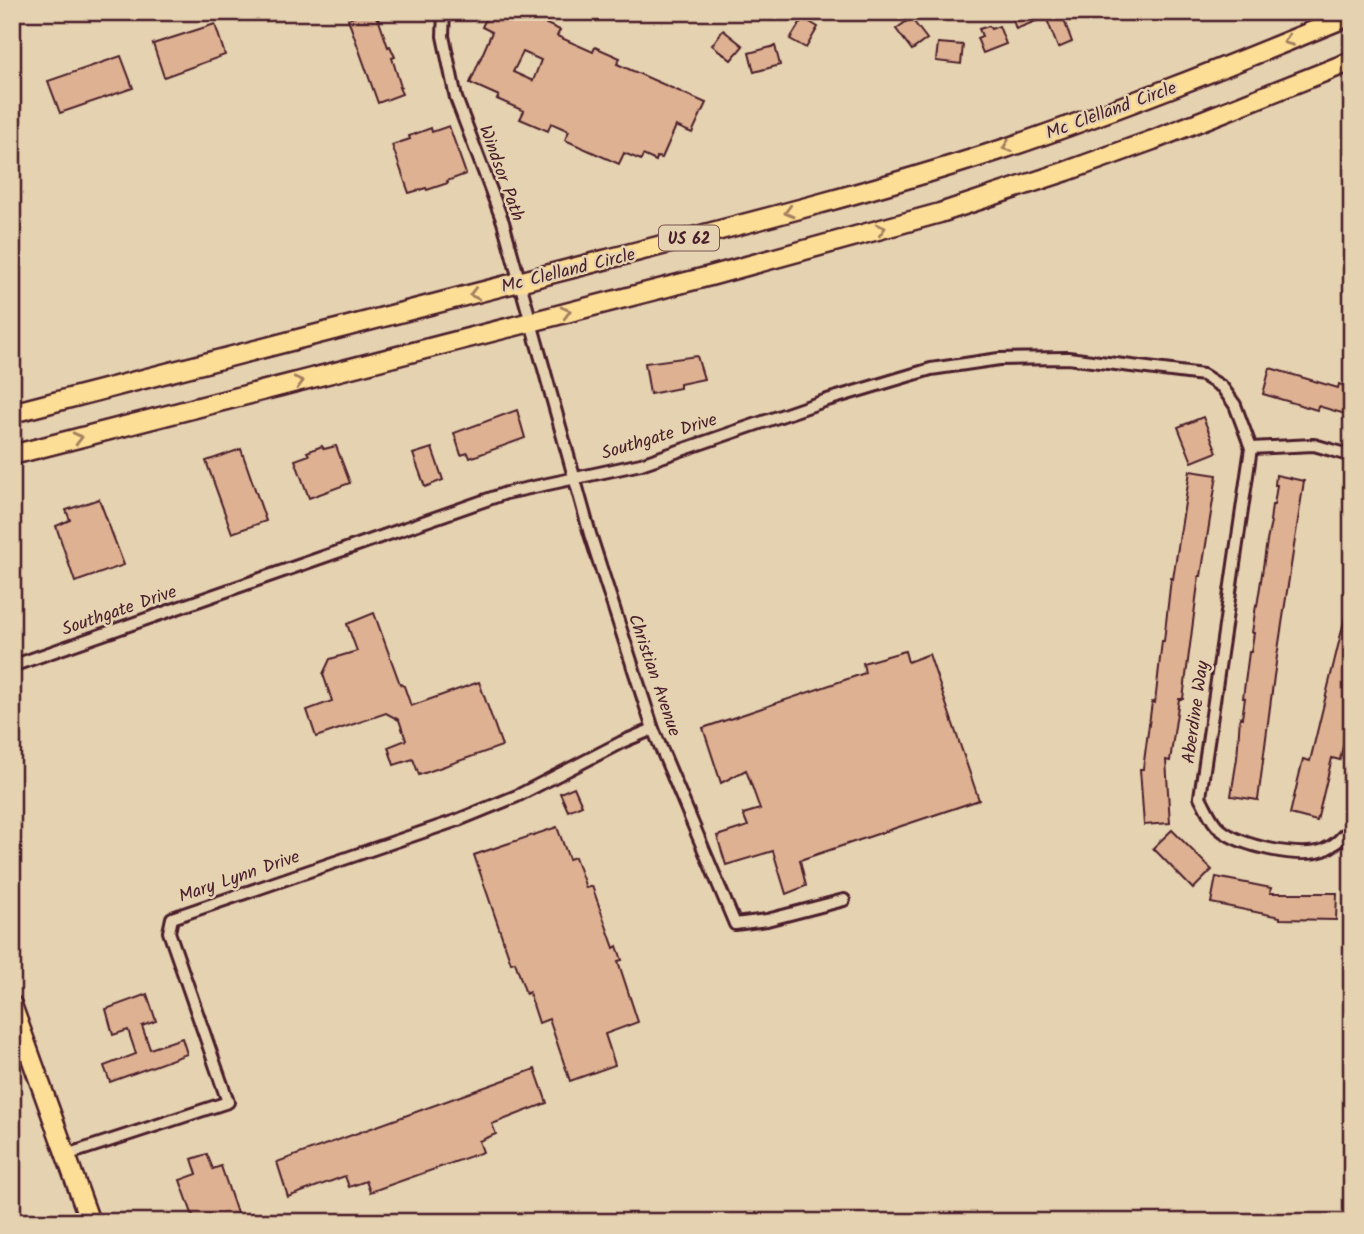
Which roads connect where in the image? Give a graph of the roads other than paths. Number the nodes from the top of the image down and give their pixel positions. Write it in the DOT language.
graph roads {
  1 [pos="444,12"];
  2 [pos="1352,15"];
  3 [pos="1352,61"];
  4 [pos="520,282"];
  5 [pos="531,322"];
  6 [pos="12,413"];
  7 [pos="1251,448"];
  8 [pos="12,455"];
  9 [pos="1352,456"];
  10 [pos="573,479"];
  11 [pos="12,666"];
  12 [pos="653,729"];
  13 [pos="1352,825"];
  14 [pos="844,900"];
  15 [pos="12,1004"];
  16 [pos="66,1155"];
  17 [pos="90,1222"];
  1 -- 4 [label="street, Windsor Path"];
  2 -- 4 [label="main road, Mc Clelland Circle / US 62, one-way"];
  5 -- 3 [label="main road, US 62, one-way"];
  4 -- 5 [label="street, Windsor Path"];
  4 -- 6 [label="main road, Mc Clelland Circle / US 62, one-way"];
  8 -- 5 [label="main road, US 62, one-way"];
  5 -- 10 [label="street, Christian Avenue"];
  7 -- 9 [label="street"];
  7 -- 10 [label="street, Southgate Drive"];
  7 -- 13 [label="street, Aberdine Way"];
  10 -- 11 [label="street, Southgate Drive"];
  10 -- 12 [label="street, Christian Avenue"];
  12 -- 14 [label="street, Christian Avenue"];
  12 -- 16 [label="street, Mary Lynn Drive"];
  15 -- 16 [label="main road"];
  16 -- 17 [label="main road"];
}
